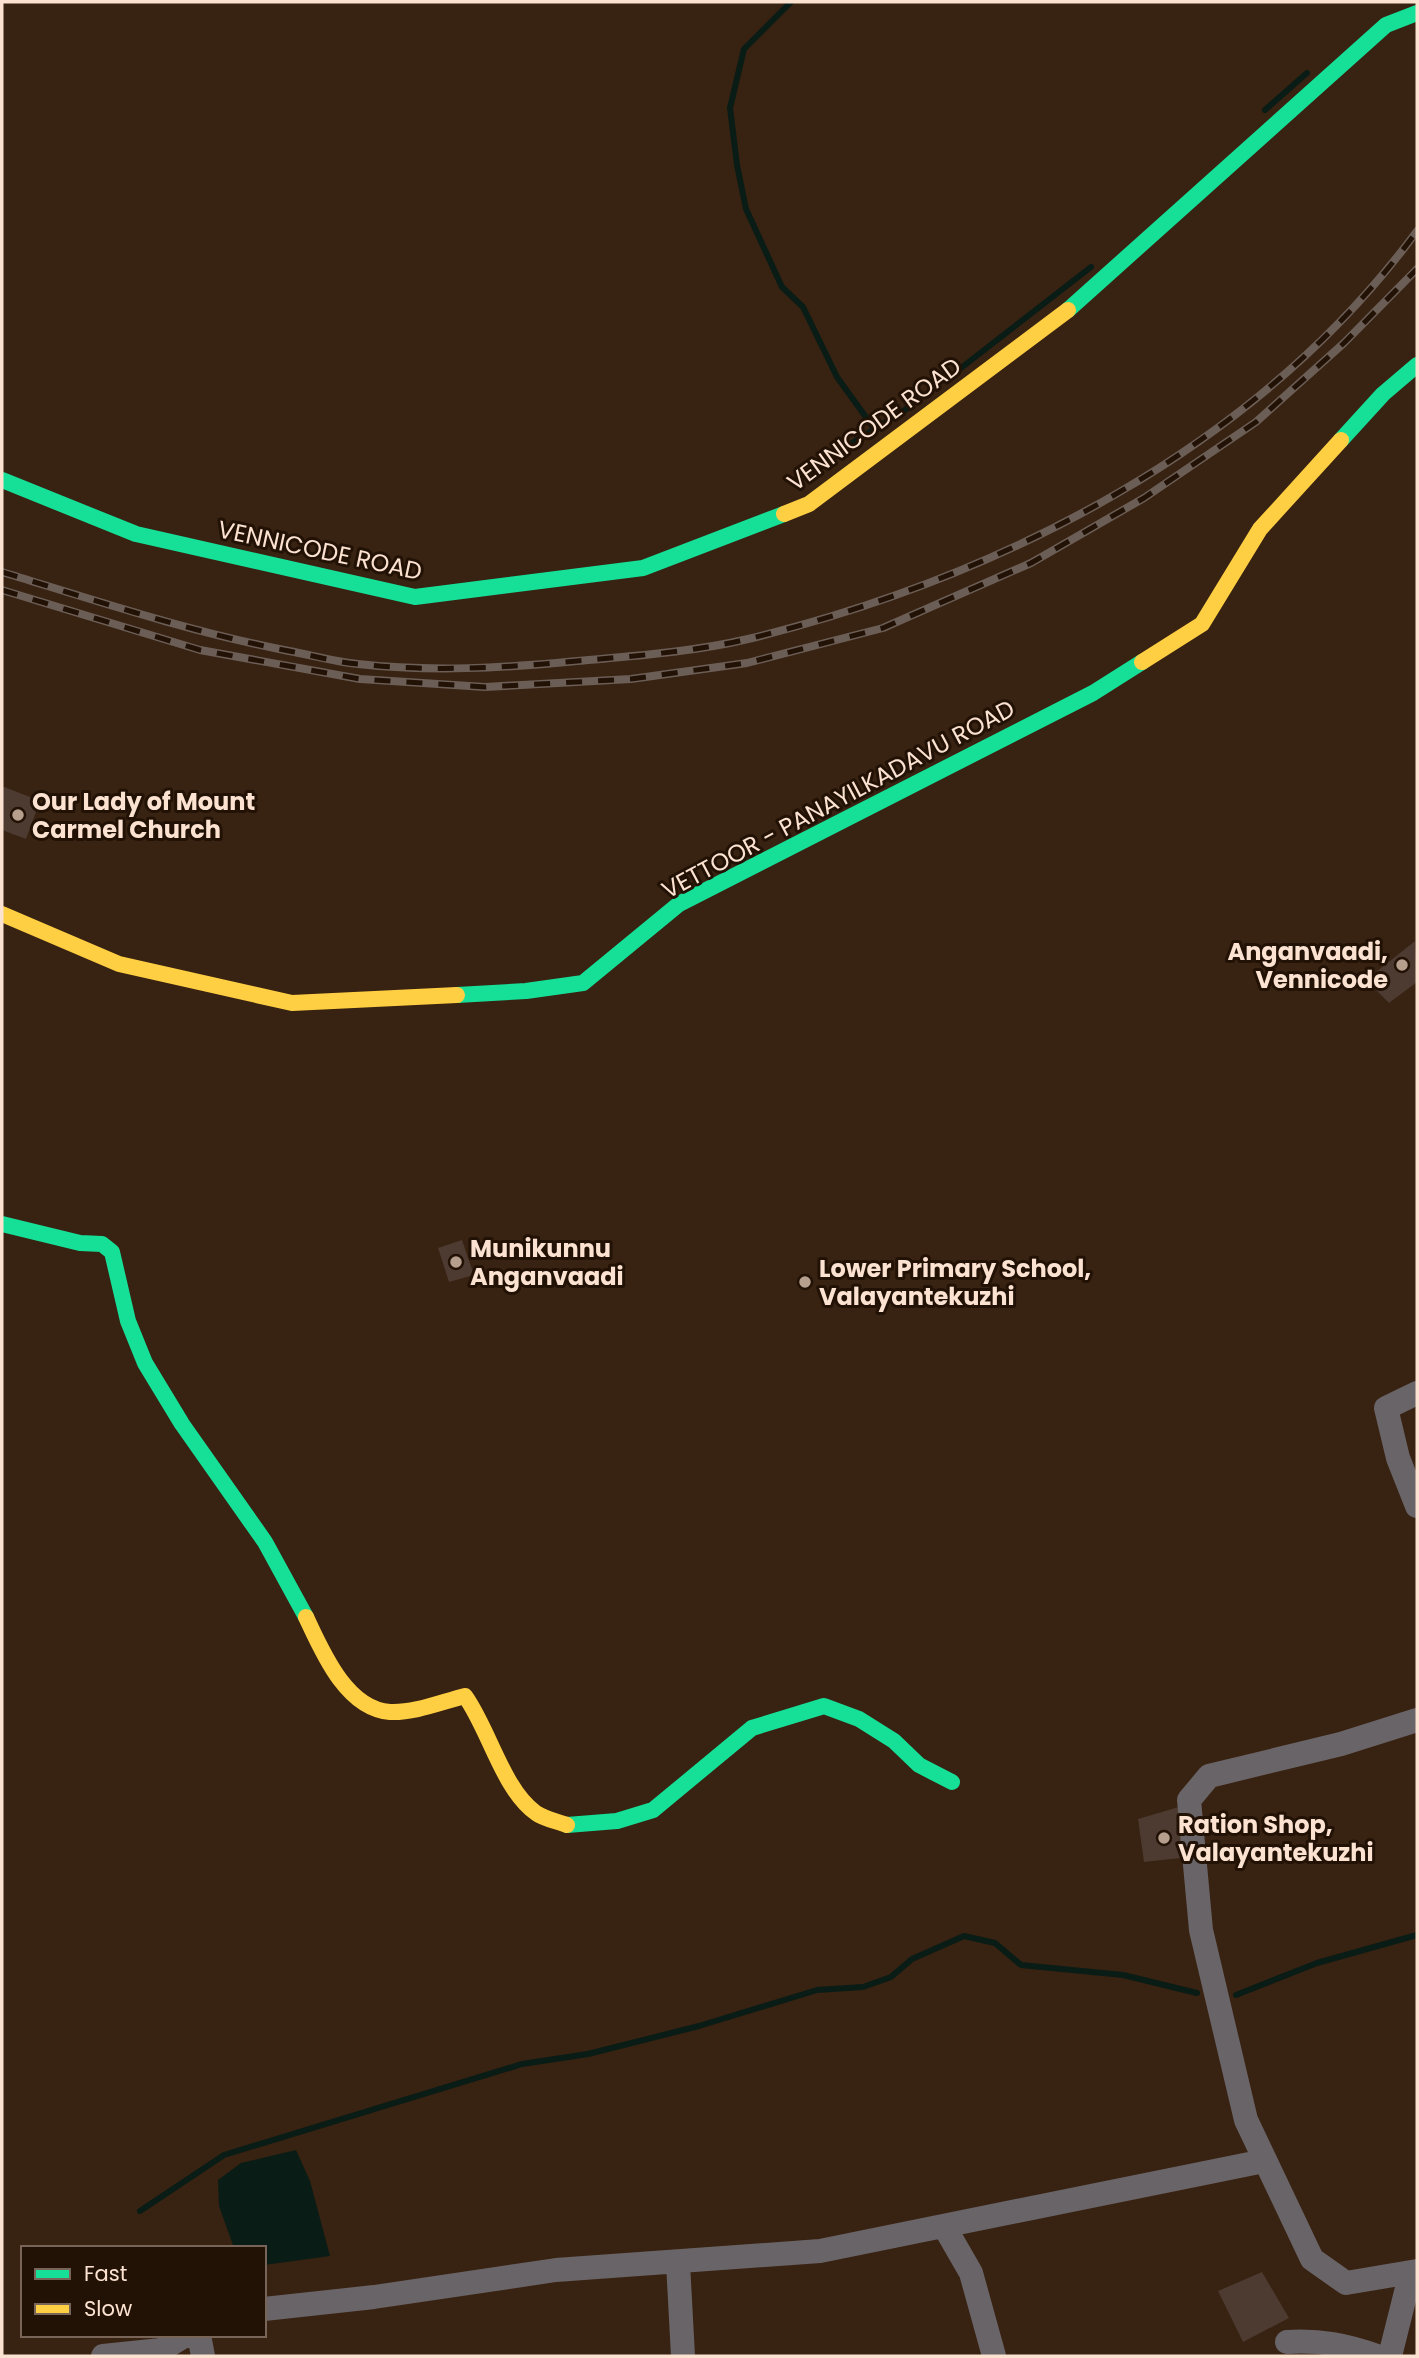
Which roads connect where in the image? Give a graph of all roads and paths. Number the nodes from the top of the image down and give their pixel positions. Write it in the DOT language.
graph roads {
  1 [pos="1417,13"];
  2 [pos="1417,365"];
  3 [pos="2,480"];
  4 [pos="2,914"];
  5 [pos="2,1224"];
  6 [pos="1417,1393"];
  7 [pos="1417,1506"];
  8 [pos="1417,1720"];
  9 [pos="952,1782"];
  10 [pos="1264,2161"];
  11 [pos="944,2226"];
  12 [pos="678,2263"];
  13 [pos="1414,2272"];
  14 [pos="266,2309"];
  15 [pos="183,2337"];
  16 [pos="199,2337"];
  17 [pos="1287,2342"];
  18 [pos="103,2356"];
  19 [pos="203,2356"];
  20 [pos="683,2356"];
  21 [pos="995,2356"];
  22 [pos="1377,2356"];
  23 [pos="1390,2356"];
  1 -- 3 [label="street, VENNICODE ROAD"];
  2 -- 4 [label="street, VETTOOR - PANAYILKADAVU ROAD"];
  5 -- 9 [label="street"];
  6 -- 7 [label="street"];
  8 -- 10 [label="street"];
  10 -- 11 [label="street"];
  10 -- 13 [label="street"];
  11 -- 12 [label="street"];
  11 -- 21 [label="street"];
  12 -- 14 [label="street"];
  12 -- 20 [label="street"];
  13 -- 23 [label="street"];
  15 -- 18 [label="street"];
  16 -- 19 [label="street"];
  17 -- 22 [label="street"];
}
